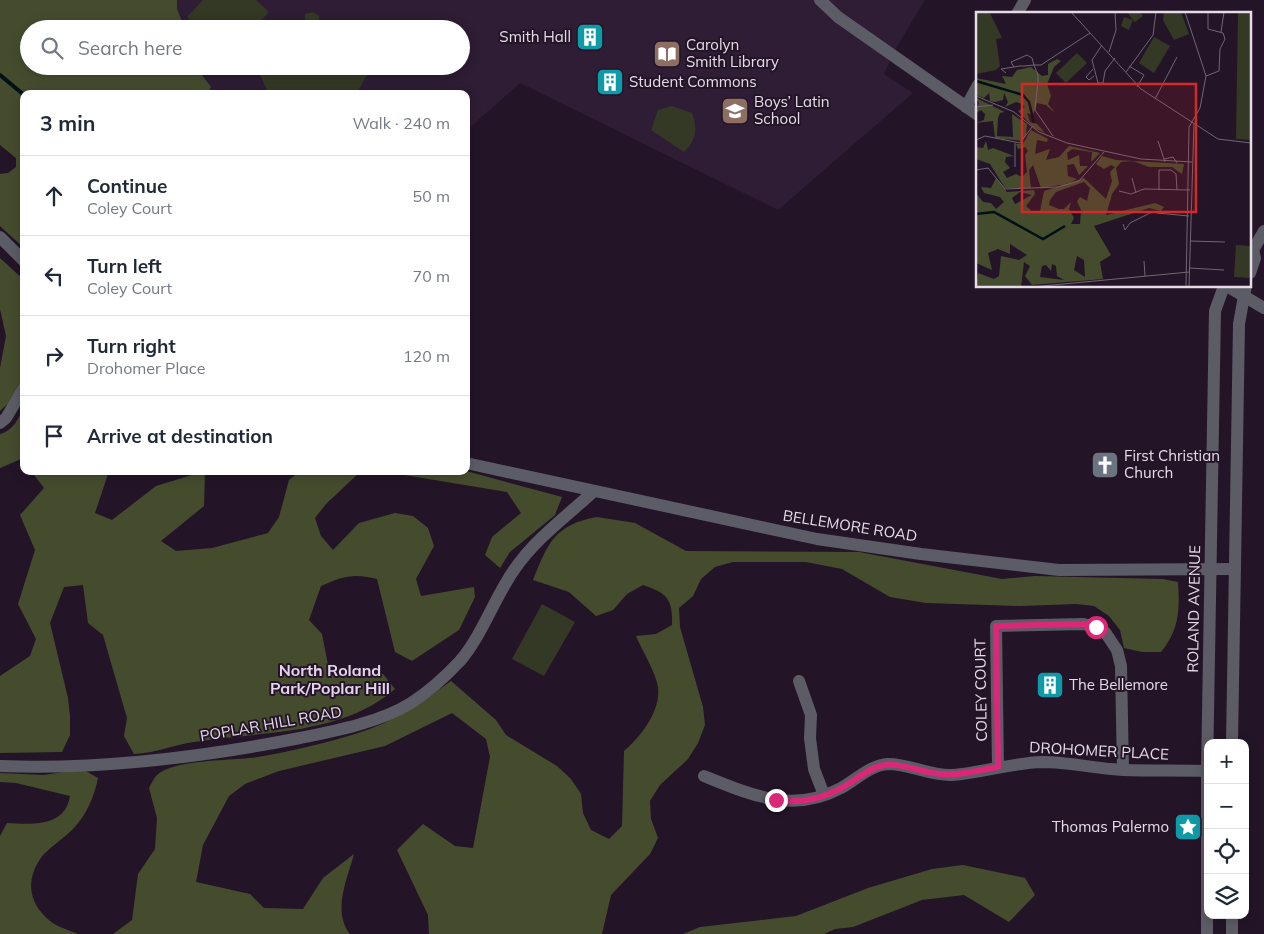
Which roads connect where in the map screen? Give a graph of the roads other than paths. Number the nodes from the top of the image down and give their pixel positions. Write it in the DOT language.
graph roads {
  1 [pos="820,0"];
  2 [pos="1025,0"];
  3 [pos="1018,12"];
  4 [pos="976,88"];
  5 [pos="966,106"];
  6 [pos="976,114"];
  7 [pos="1264,230"];
  8 [pos="0,237"];
  9 [pos="1252,250"];
  10 [pos="20,257"];
  11 [pos="1252,268"];
  12 [pos="1225,288"];
  13 [pos="1245,291"];
  14 [pos="1264,308"];
  15 [pos="20,395"];
  16 [pos="0,422"];
  17 [pos="470,464"];
  18 [pos="594,491"];
  19 [pos="1235,569"];
  20 [pos="1211,570"];
  21 [pos="799,681"];
  22 [pos="1208,739"];
  23 [pos="1232,739"];
  24 [pos="0,766"];
  25 [pos="998,767"];
  26 [pos="1123,770"];
  27 [pos="1204,771"];
  28 [pos="704,776"];
  29 [pos="1207,784"];
  30 [pos="824,795"];
  31 [pos="1232,919"];
  32 [pos="1207,934"];
  33 [pos="1232,934"];
  1 -- 5 [label="street"];
  2 -- 3 [label="street"];
  4 -- 5 [label="street"];
  5 -- 6 [label="street"];
  7 -- 9 [label="street"];
  8 -- 10 [label="street"];
  9 -- 11 [label="street"];
  12 -- 20 [label="street, ROLAND AVENUE"];
  13 -- 14 [label="street"];
  13 -- 19 [label="street"];
  15 -- 16 [label="street"];
  17 -- 18 [label="street, BELLEMORE ROAD"];
  18 -- 20 [label="street, BELLEMORE ROAD"];
  18 -- 24 [label="street, POPLAR HILL ROAD"];
  19 -- 20 [label="street, BELLEMORE ROAD"];
  19 -- 23 [label="street"];
  20 -- 22 [label="street, ROLAND AVENUE"];
  21 -- 30 [label="street"];
  25 -- 26 [label="street, DROHOMER PLACE"];
  25 -- 26 [label="street, COLEY COURT"];
  25 -- 30 [label="street, DROHOMER PLACE"];
  26 -- 27 [label="street, DROHOMER PLACE"];
  28 -- 30 [label="street, DROHOMER PLACE"];
  29 -- 32 [label="street, ROLAND AVENUE"];
  31 -- 33 [label="street"];
}
